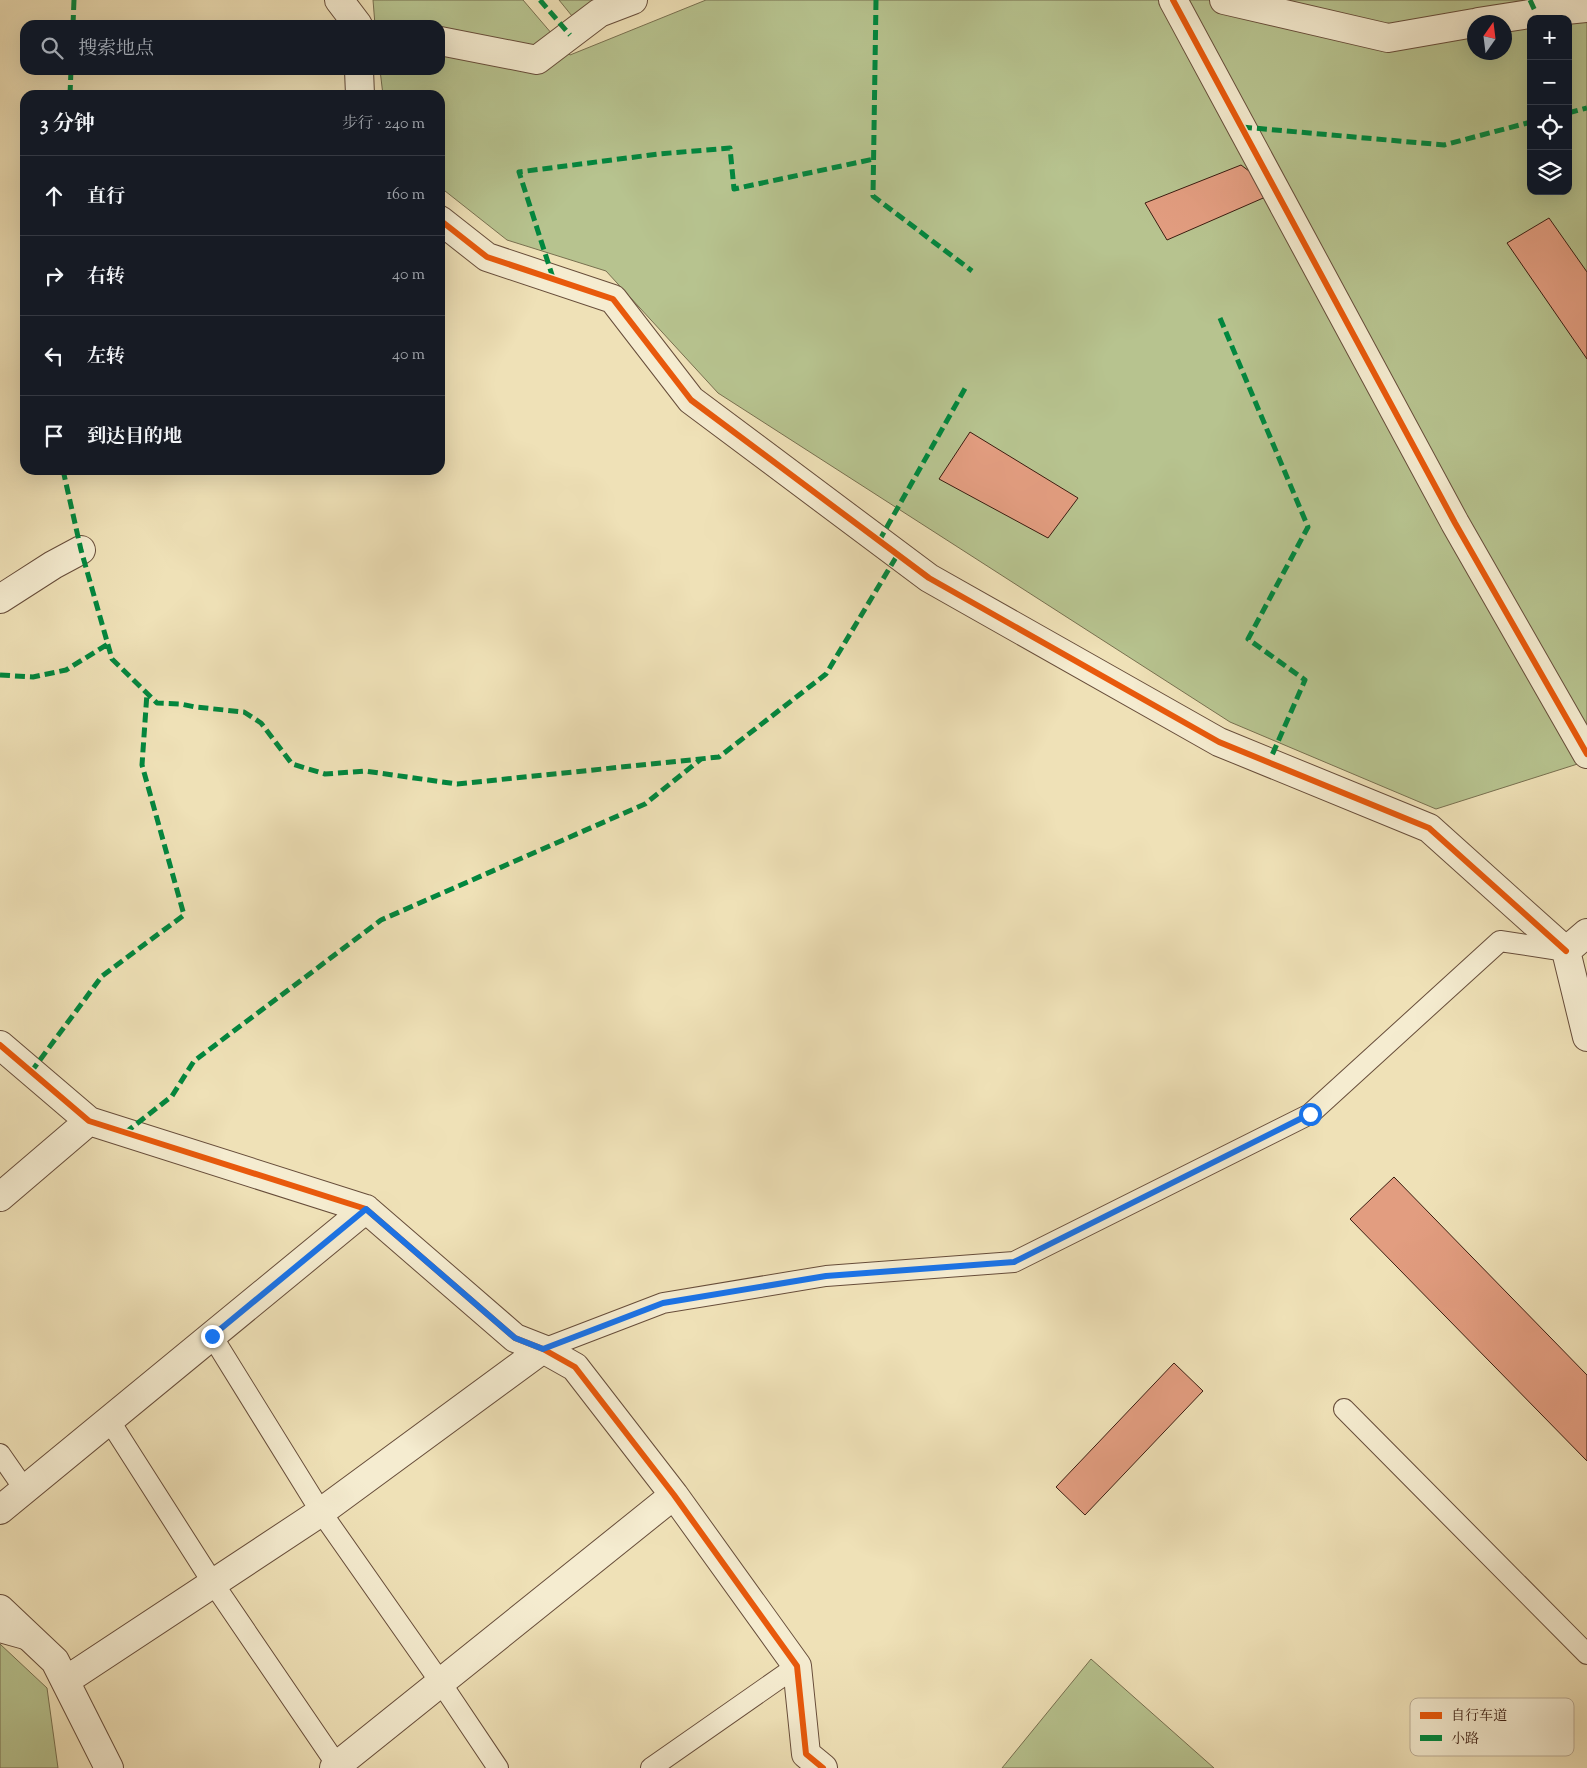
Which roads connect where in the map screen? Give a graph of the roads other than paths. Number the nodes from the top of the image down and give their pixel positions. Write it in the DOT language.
graph roads {
  1 [pos="339,0"];
  2 [pos="633,0"];
  3 [pos="1173,0"];
  4 [pos="1224,0"];
  5 [pos="1587,8"];
  6 [pos="1512,16"];
  7 [pos="355,20"];
  8 [pos="1467,24"];
  9 [pos="445,42"];
  10 [pos="359,75"];
  11 [pos="360,90"];
  12 [pos="445,224"];
  13 [pos="81,550"];
  14 [pos="0,599"];
  15 [pos="1587,754"];
  16 [pos="1587,933"];
  17 [pos="1566,951"];
  18 [pos="1587,1037"];
  19 [pos="0,1045"];
  20 [pos="89,1121"];
  21 [pos="0,1198"];
  22 [pos="366,1209"];
  23 [pos="212,1336"];
  24 [pos="543,1349"];
  25 [pos="1344,1409"];
  26 [pos="109,1420"];
  27 [pos="0,1454"];
  28 [pos="24,1490"];
  29 [pos="674,1495"];
  30 [pos="0,1510"];
  31 [pos="321,1512"];
  32 [pos="213,1584"];
  33 [pos="0,1609"];
  34 [pos="0,1632"];
  35 [pos="35,1642"];
  36 [pos="1587,1654"];
  37 [pos="797,1666"];
  38 [pos="65,1680"];
  39 [pos="441,1683"];
  40 [pos="337,1767"];
  41 [pos="109,1768"];
  42 [pos="498,1768"];
  43 [pos="651,1768"];
  44 [pos="823,1768"];
  1 -- 7 [label="street"];
  2 -- 9 [label="street"];
  3 -- 15 [label="street"];
  4 -- 8 [label="street"];
  5 -- 6 [label="street"];
  10 -- 11 [label="street"];
  12 -- 17 [label="street"];
  13 -- 14 [label="street"];
  16 -- 17 [label="street"];
  17 -- 18 [label="street"];
  17 -- 24 [label="lane"];
  19 -- 20 [label="street"];
  20 -- 21 [label="street"];
  20 -- 22 [label="street"];
  22 -- 23 [label="street"];
  22 -- 24 [label="street"];
  23 -- 26 [label="street"];
  23 -- 31 [label="lane"];
  24 -- 29 [label="street"];
  24 -- 31 [label="street"];
  25 -- 36 [label="lane"];
  26 -- 28 [label="street"];
  26 -- 32 [label="lane"];
  27 -- 28 [label="lane"];
  28 -- 30 [label="street"];
  29 -- 37 [label="street"];
  29 -- 39 [label="street"];
  31 -- 32 [label="street"];
  31 -- 39 [label="lane"];
  32 -- 38 [label="street"];
  32 -- 40 [label="lane"];
  33 -- 35 [label="street"];
  34 -- 35 [label="lane"];
  35 -- 38 [label="street"];
  37 -- 43 [label="lane"];
  37 -- 44 [label="street"];
  38 -- 41 [label="street"];
  39 -- 40 [label="street"];
  39 -- 42 [label="lane"];
}
